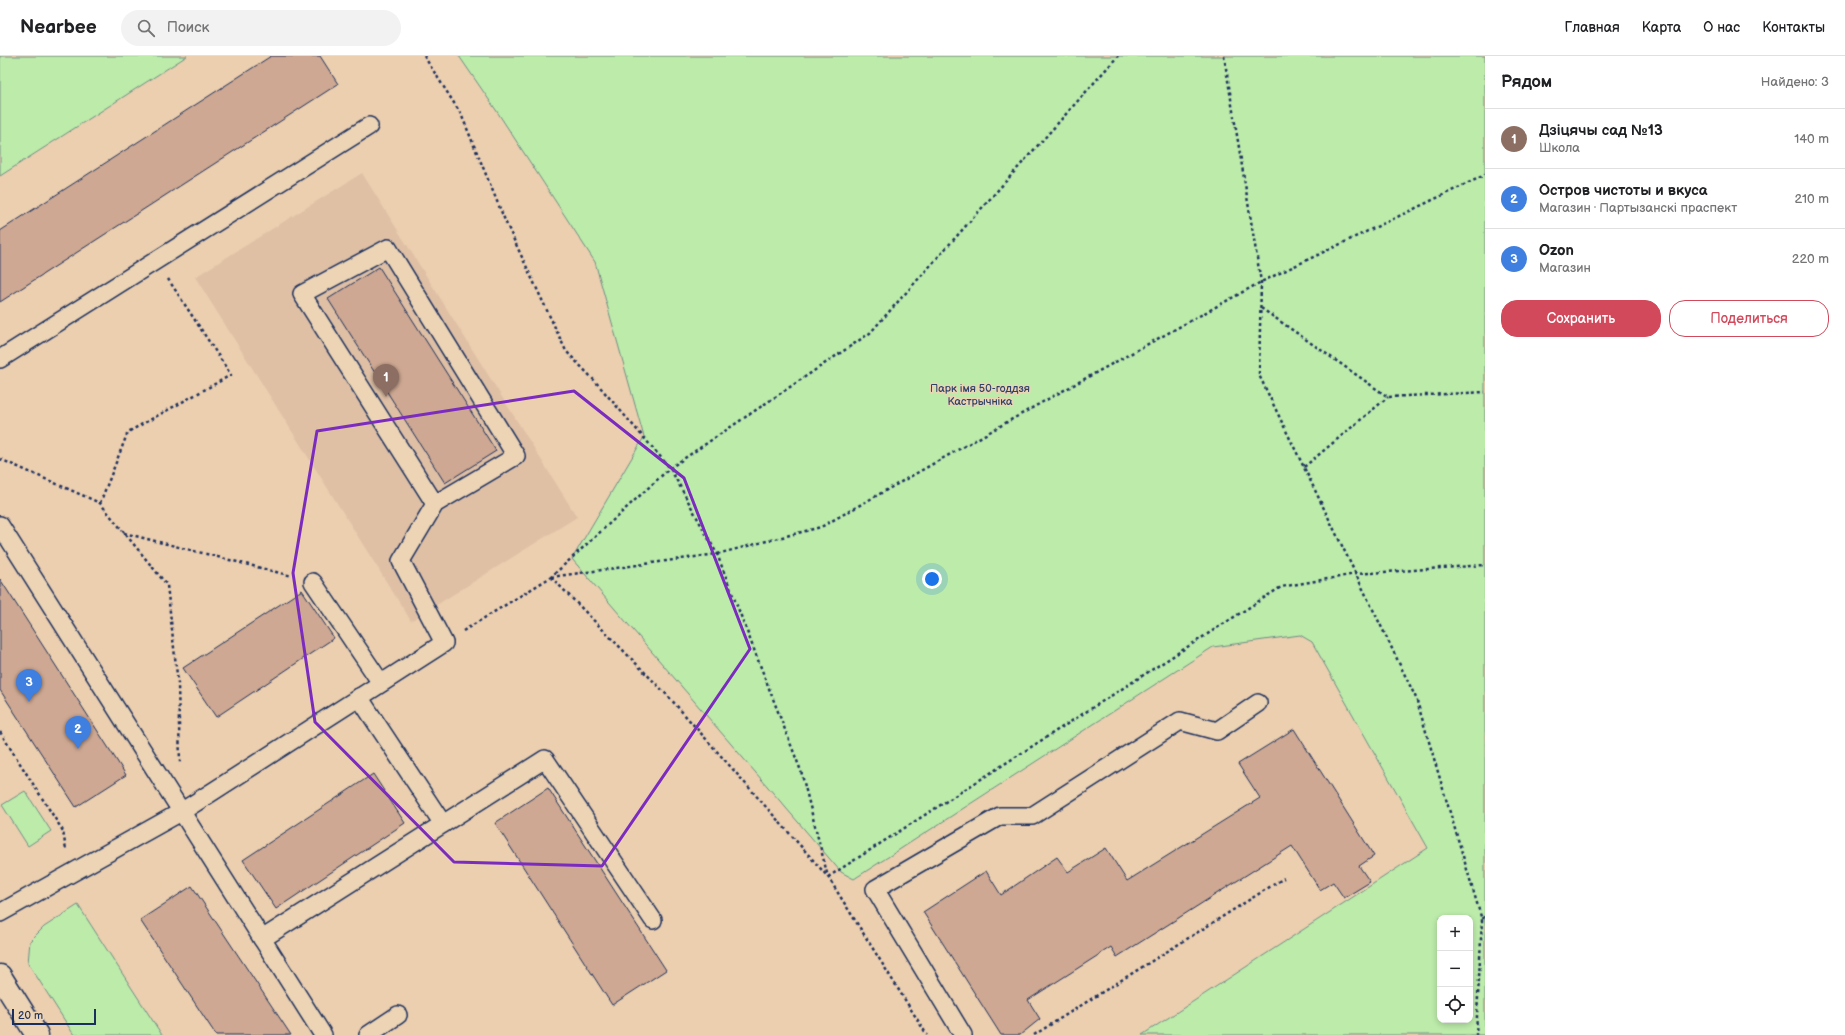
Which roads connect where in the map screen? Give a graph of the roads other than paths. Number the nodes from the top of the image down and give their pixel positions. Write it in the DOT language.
graph roads {
  1 [pos="368,126"];
  2 [pos="0,359"];
  3 [pos="435,504"];
  4 [pos="0,526"];
  5 [pos="313,582"];
  6 [pos="381,683"];
  7 [pos="359,697"];
  8 [pos="1258,703"];
  9 [pos="181,812"];
  10 [pos="443,824"];
  11 [pos="0,913"];
  12 [pos="653,920"];
  13 [pos="262,939"];
  14 [pos="0,976"];
  15 [pos="398,1015"];
  16 [pos="37,1035"];
  17 [pos="323,1035"];
  18 [pos="368,1035"];
  19 [pos="963,1035"];
  1 -- 2 [label="lane"];
  3 -- 3 [label="lane"];
  3 -- 6 [label="lane"];
  4 -- 9 [label="lane"];
  5 -- 6 [label="lane"];
  6 -- 7 [label="lane"];
  7 -- 9 [label="lane"];
  7 -- 10 [label="lane"];
  8 -- 19 [label="lane"];
  9 -- 11 [label="lane"];
  9 -- 13 [label="lane"];
  10 -- 12 [label="lane"];
  10 -- 13 [label="lane"];
  13 -- 17 [label="lane"];
  14 -- 16 [label="main road"];
  15 -- 18 [label="lane"];
}
